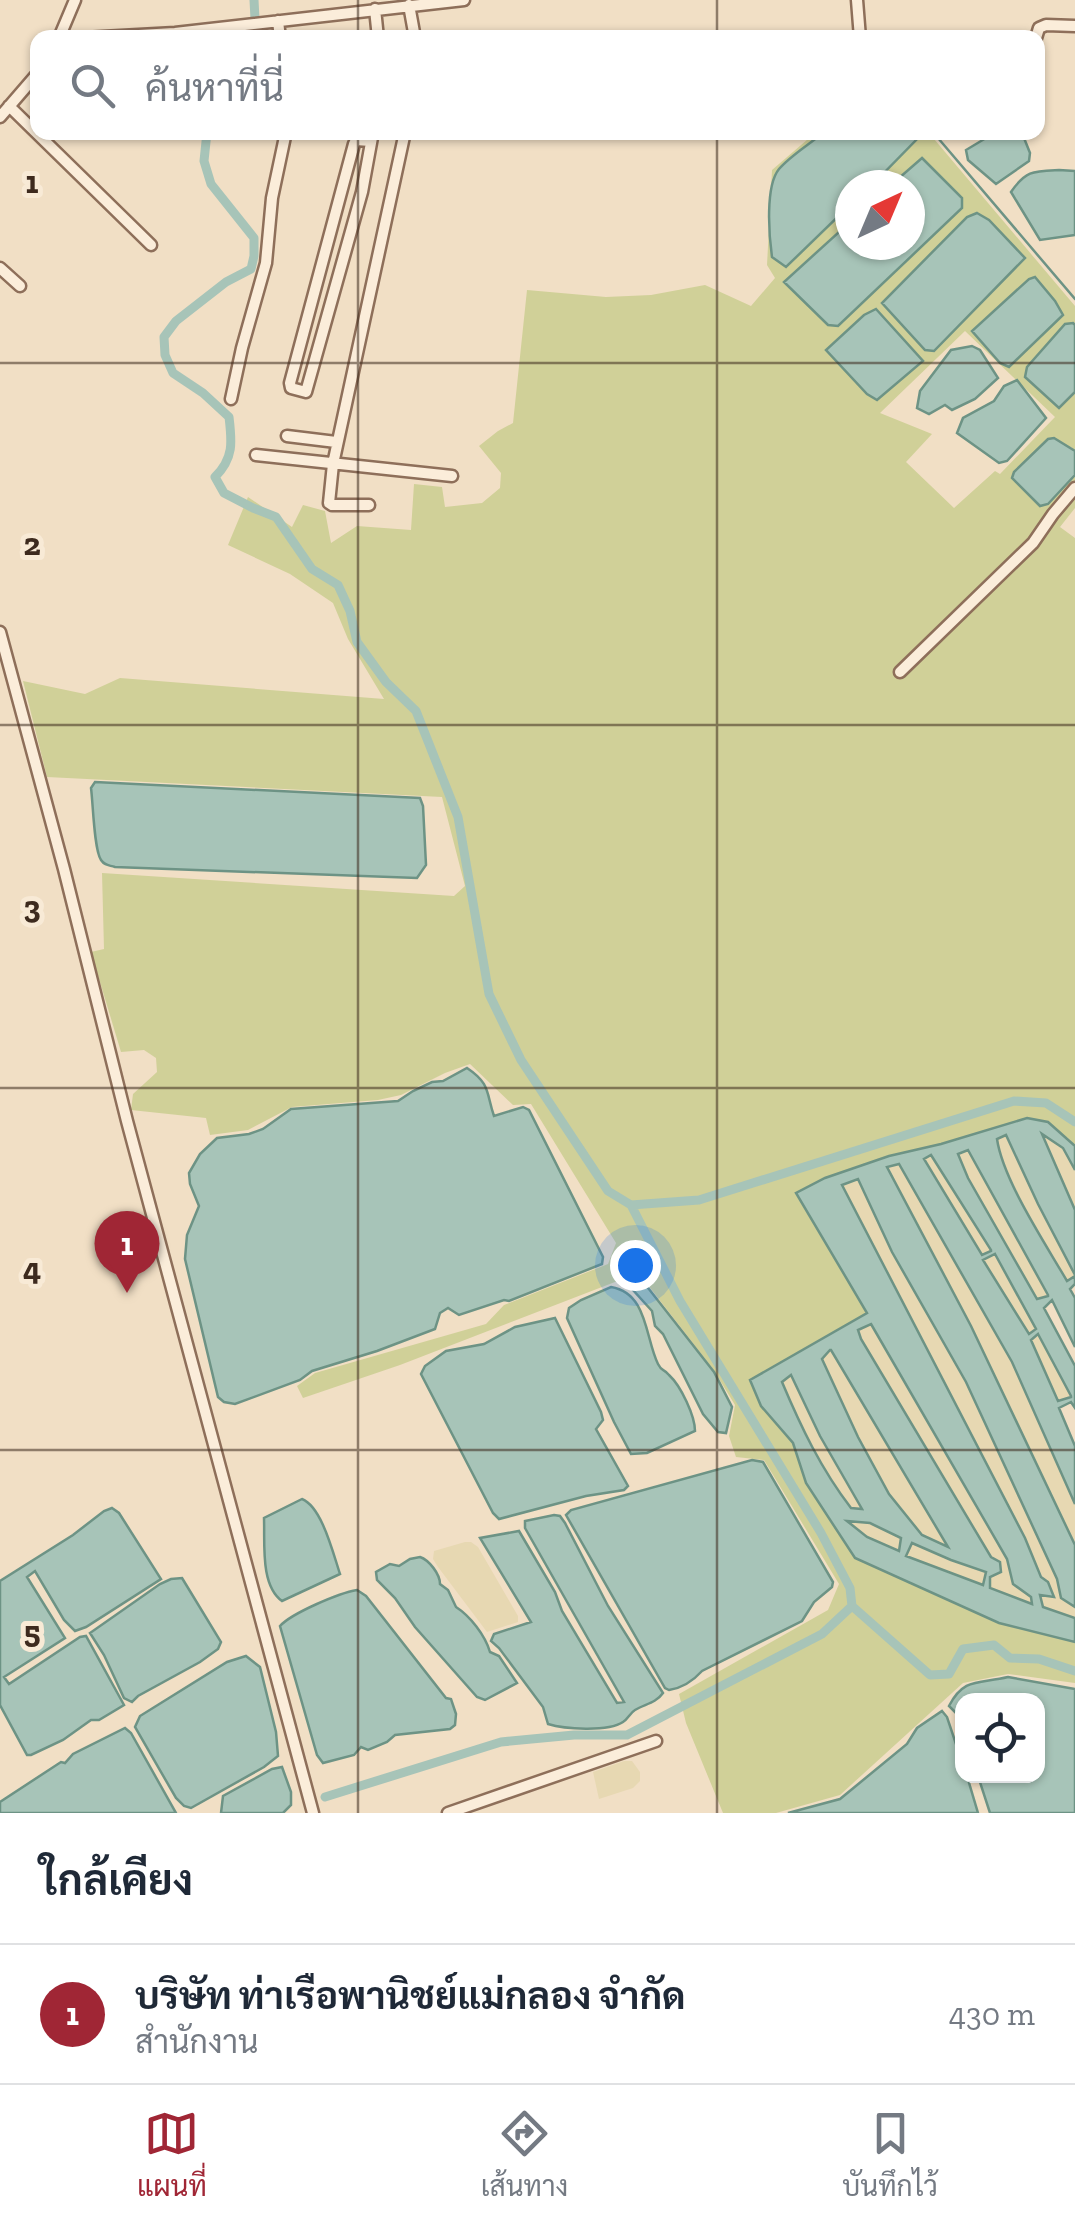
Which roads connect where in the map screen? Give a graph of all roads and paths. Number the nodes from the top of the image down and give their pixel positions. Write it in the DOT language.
graph roads {
  1 [pos="74,0"];
  2 [pos="464,0"];
  3 [pos="857,0"];
  4 [pos="423,2"];
  5 [pos="409,5"];
  6 [pos="348,6"];
  7 [pos="374,9"];
  8 [pos="277,21"];
  9 [pos="1075,26"];
  10 [pos="62,30"];
  11 [pos="203,30"];
  12 [pos="279,30"];
  13 [pos="377,30"];
  14 [pos="414,30"];
  15 [pos="859,30"];
  16 [pos="1038,30"];
  17 [pos="30,82"];
  18 [pos="9,106"];
  19 [pos="0,117"];
  20 [pos="30,127"];
  21 [pos="44,140"];
  22 [pos="285,140"];
  23 [pos="356,140"];
  24 [pos="371,140"];
  25 [pos="403,140"];
  26 [pos="151,245"];
  27 [pos="0,268"];
  28 [pos="20,286"];
  29 [pos="230,399"];
  30 [pos="287,436"];
  31 [pos="336,442"];
  32 [pos="256,455"];
  33 [pos="332,464"];
  34 [pos="452,476"];
  35 [pos="1075,488"];
  36 [pos="369,505"];
  37 [pos="0,632"];
  38 [pos="900,672"];
  39 [pos="656,1741"];
  40 [pos="314,1813"];
  41 [pos="448,1813"];
  1 -- 10 [label="street"];
  2 -- 4 [label="street"];
  3 -- 15 [label="street"];
  4 -- 5 [label="street"];
  5 -- 7 [label="street"];
  5 -- 14 [label="street"];
  6 -- 7 [label="street"];
  6 -- 8 [label="street"];
  7 -- 13 [label="street"];
  8 -- 11 [label="street"];
  8 -- 12 [label="street"];
  9 -- 16 [label="street"];
  17 -- 18 [label="street"];
  18 -- 19 [label="street"];
  18 -- 20 [label="street"];
  21 -- 26 [label="street"];
  22 -- 29 [label="street"];
  23 -- 24 [label="street"];
  25 -- 31 [label="street"];
  27 -- 28 [label="street"];
  30 -- 31 [label="street"];
  31 -- 33 [label="street"];
  32 -- 33 [label="street"];
  33 -- 34 [label="street"];
  33 -- 36 [label="street"];
  35 -- 38 [label="street"];
  37 -- 40 [label="street"];
  39 -- 41 [label="street"];
}
